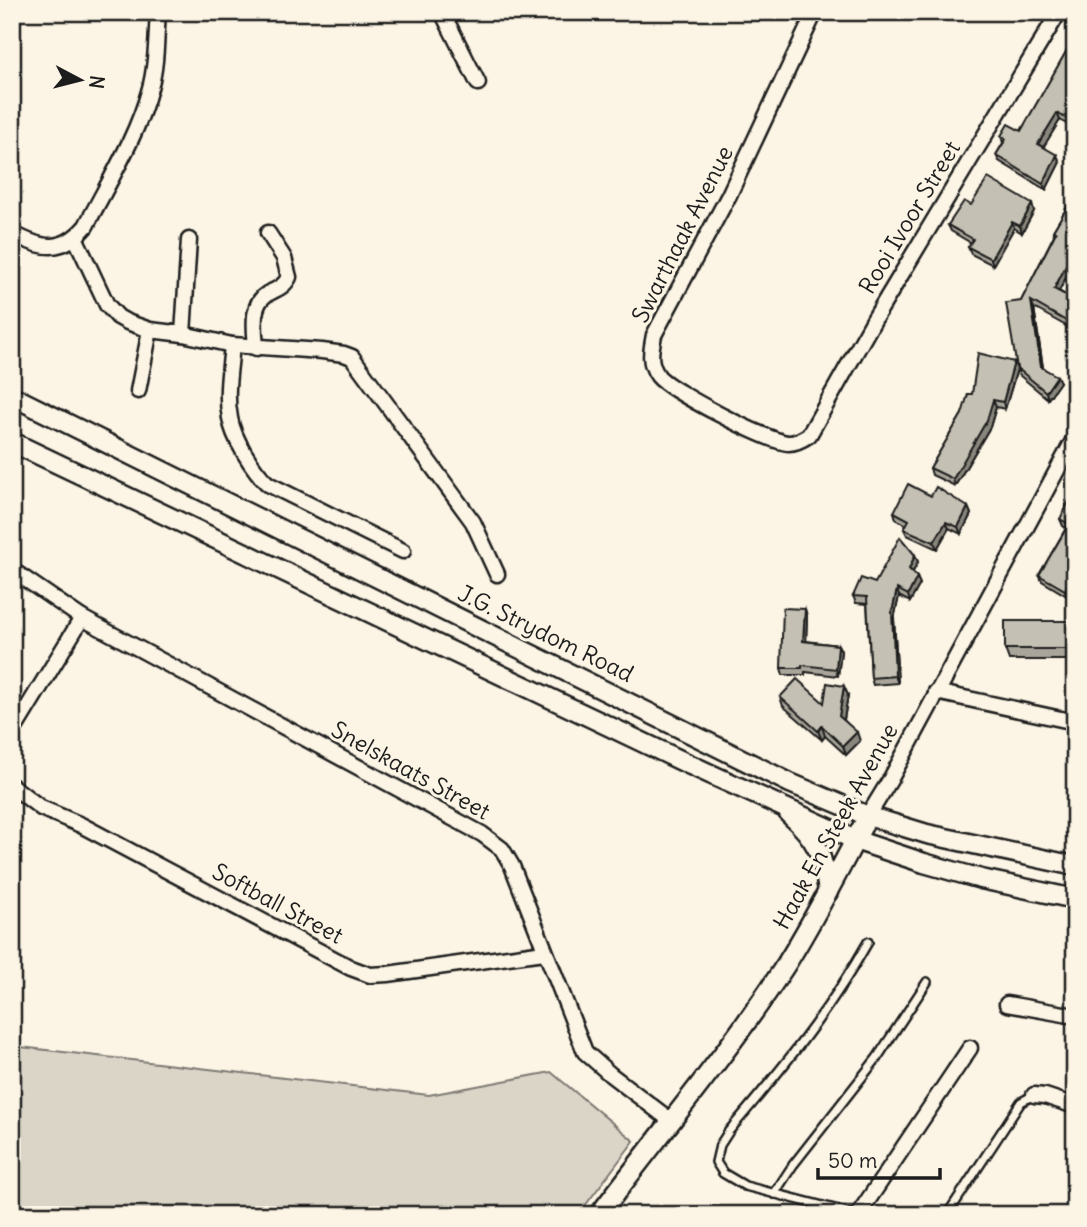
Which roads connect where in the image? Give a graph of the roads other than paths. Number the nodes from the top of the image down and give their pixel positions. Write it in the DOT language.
graph roads {
  1 [pos="158,12"];
  2 [pos="442,12"];
  3 [pos="815,12"];
  4 [pos="1059,12"];
  5 [pos="478,83"];
  6 [pos="12,233"];
  7 [pos="268,233"];
  8 [pos="75,237"];
  9 [pos="189,240"];
  10 [pos="150,330"];
  11 [pos="183,334"];
  12 [pos="232,345"];
  13 [pos="256,348"];
  14 [pos="138,391"];
  15 [pos="12,396"];
  16 [pos="1075,437"];
  17 [pos="12,442"];
  18 [pos="796,442"];
  19 [pos="403,551"];
  20 [pos="12,570"];
  21 [pos="497,574"];
  22 [pos="82,618"];
  23 [pos="936,692"];
  24 [pos="1075,722"];
  25 [pos="12,733"];
  26 [pos="12,786"];
  27 [pos="780,806"];
  28 [pos="868,816"];
  29 [pos="855,840"];
  30 [pos="1075,866"];
  31 [pos="828,892"];
  32 [pos="1075,899"];
  33 [pos="868,942"];
  34 [pos="544,952"];
  35 [pos="926,982"];
  36 [pos="1007,1004"];
  37 [pos="1075,1016"];
  38 [pos="970,1048"];
  39 [pos="1034,1095"];
  40 [pos="1075,1106"];
  41 [pos="670,1120"];
  42 [pos="774,1194"];
  43 [pos="599,1215"];
  44 [pos="859,1215"];
  45 [pos="947,1215"];
  1 -- 8 [label="street"];
  2 -- 5 [label="street"];
  3 -- 18 [label="street, Swarthaak Avenue"];
  4 -- 18 [label="street, Rooi Ivoor Street"];
  6 -- 8 [label="street"];
  7 -- 13 [label="street"];
  8 -- 10 [label="street"];
  9 -- 11 [label="street"];
  10 -- 11 [label="street"];
  10 -- 14 [label="street"];
  11 -- 12 [label="street"];
  12 -- 13 [label="street"];
  12 -- 19 [label="street"];
  13 -- 21 [label="street"];
  15 -- 28 [label="street, J.G. Strydom Road"];
  16 -- 23 [label="street, Haak En Steek Avenue"];
  17 -- 27 [label="street"];
  20 -- 22 [label="street, Snelskaats Street"];
  22 -- 25 [label="street"];
  22 -- 34 [label="street, Snelskaats Street"];
  23 -- 24 [label="street"];
  23 -- 28 [label="street, Haak En Steek Avenue"];
  26 -- 34 [label="street, Softball Street"];
  27 -- 29 [label="street"];
  27 -- 31 [label="street"];
  28 -- 29 [label="street, Haak En Steek Avenue"];
  28 -- 30 [label="street, J.G. Strydom Road"];
  29 -- 31 [label="street, Haak En Steek Avenue"];
  29 -- 32 [label="street"];
  31 -- 41 [label="street, Haak En Steek Avenue"];
  33 -- 42 [label="lane"];
  34 -- 41 [label="street, Snelskaats Street"];
  35 -- 42 [label="lane"];
  36 -- 37 [label="street"];
  38 -- 44 [label="street"];
  39 -- 40 [label="street"];
  39 -- 45 [label="lane"];
  41 -- 43 [label="street, Haak En Steek Avenue"];
  42 -- 44 [label="lane"];
}
